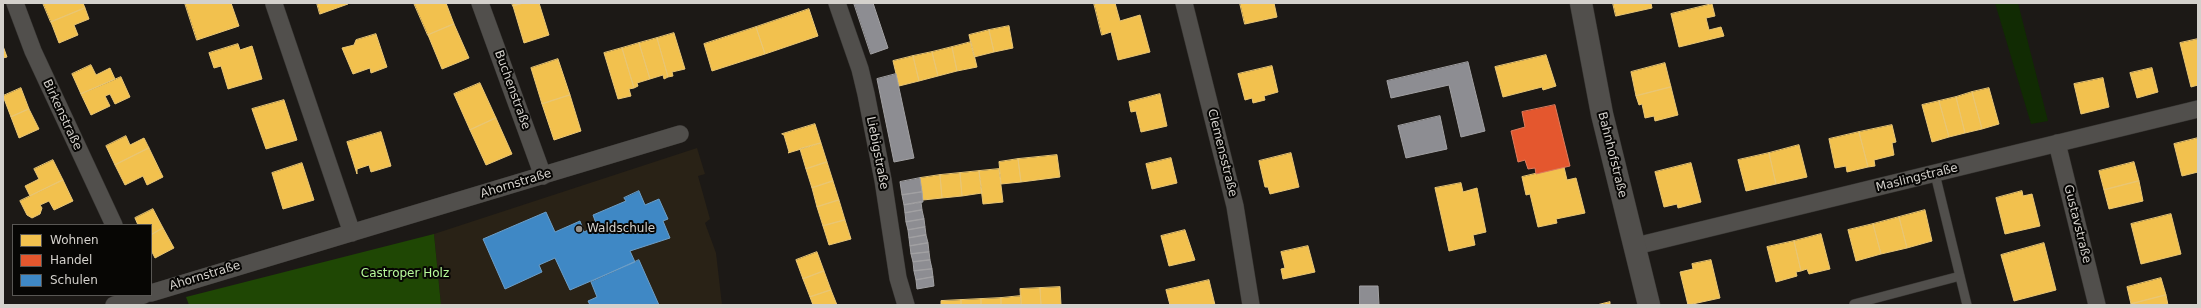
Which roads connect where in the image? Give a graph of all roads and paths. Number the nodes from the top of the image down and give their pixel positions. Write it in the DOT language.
graph roads {
  1 [pos="15,3"];
  2 [pos="480,3"];
  3 [pos="837,3"];
  4 [pos="1184,3"];
  5 [pos="1581,3"];
  6 [pos="274,4"];
  7 [pos="2198,109"];
  8 [pos="680,134"];
  9 [pos="2057,143"];
  10 [pos="1935,174"];
  11 [pos="544,176"];
  12 [pos="114,224"];
  13 [pos="352,233"];
  14 [pos="1636,246"];
  15 [pos="1960,276"];
  16 [pos="152,291"];
  17 [pos="139,296"];
  18 [pos="1854,304"];
  19 [pos="114,305"];
  20 [pos="906,305"];
  21 [pos="1251,305"];
  22 [pos="1649,305"];
  23 [pos="1967,305"];
  24 [pos="2097,305"];
  1 -- 12 [label="street, Birkenstraße"];
  2 -- 11 [label="street, Buchenstraße"];
  3 -- 20 [label="street, Liebigstraße"];
  4 -- 21 [label="street, Clemensstraße"];
  5 -- 14 [label="main road, Bahnhofstraße"];
  6 -- 13 [label="street"];
  7 -- 9 [label="street, Maslingstraße"];
  8 -- 11 [label="street, Ahornstraße"];
  9 -- 10 [label="street, Maslingstraße"];
  9 -- 24 [label="street, Gustavstraße"];
  10 -- 14 [label="street, Maslingstraße"];
  10 -- 15 [label="lane"];
  11 -- 13 [label="street, Ahornstraße"];
  13 -- 16 [label="street, Ahornstraße"];
  14 -- 22 [label="main road, Bahnhofstraße"];
  15 -- 18 [label="lane"];
  15 -- 23 [label="lane"];
  17 -- 19 [label="street, Ahornstraße"];
}
